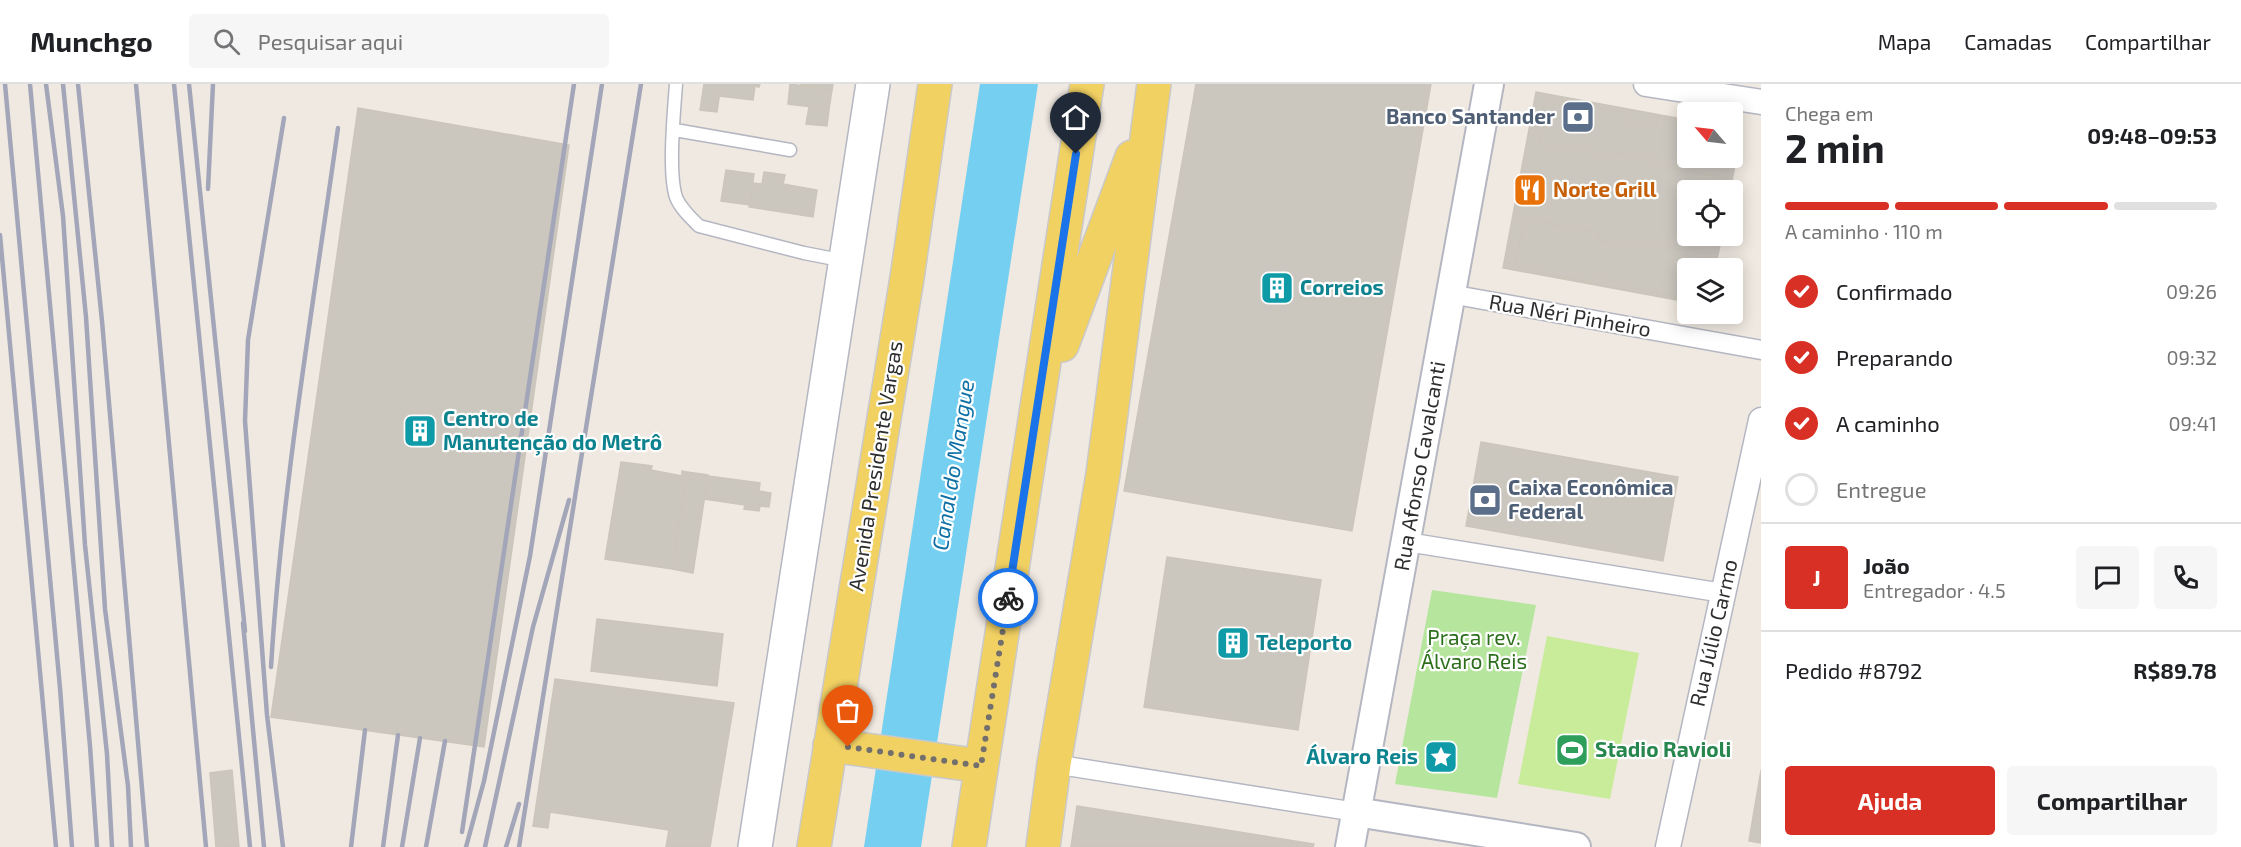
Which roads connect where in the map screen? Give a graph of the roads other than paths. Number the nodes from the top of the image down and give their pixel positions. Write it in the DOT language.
graph roads {
  1 [pos="676,84"];
  2 [pos="873,84"];
  3 [pos="935,84"];
  4 [pos="1087,84"];
  5 [pos="1489,84"];
  6 [pos="1646,84"];
  7 [pos="1153,92"];
  8 [pos="1761,102"];
  9 [pos="675,130"];
  10 [pos="790,150"];
  11 [pos="846,261"];
  12 [pos="1450,294"];
  13 [pos="1761,350"];
  14 [pos="1039,408"];
  15 [pos="1761,420"];
  16 [pos="1407,542"];
  17 [pos="1723,593"];
  18 [pos="830,745"];
  19 [pos="1054,764"];
  20 [pos="981,766"];
  21 [pos="1356,812"];
  22 [pos="755,847"];
  23 [pos="814,847"];
  24 [pos="969,847"];
  25 [pos="1043,847"];
  26 [pos="1350,847"];
  27 [pos="1576,847"];
  28 [pos="1668,847"];
  1 -- 9 [label="lane"];
  2 -- 11 [label="main road"];
  3 -- 18 [label="main road, Avenida Presidente Vargas"];
  4 -- 14 [label="main road"];
  5 -- 12 [label="street, Rua Afonso Cavalcanti"];
  6 -- 8 [label="street"];
  7 -- 14 [label="main road"];
  7 -- 19 [label="main road"];
  9 -- 10 [label="lane"];
  9 -- 11 [label="lane"];
  11 -- 22 [label="main road"];
  12 -- 13 [label="street, Rua Néri Pinheiro"];
  12 -- 16 [label="street, Rua Afonso Cavalcanti"];
  14 -- 20 [label="main road"];
  15 -- 17 [label="street, Rua Júlio Carmo"];
  16 -- 17 [label="street"];
  16 -- 21 [label="street, Rua Afonso Cavalcanti"];
  17 -- 28 [label="street, Rua Júlio Carmo"];
  18 -- 20 [label="main road"];
  18 -- 23 [label="main road, Avenida Presidente Vargas"];
  19 -- 21 [label="street"];
  19 -- 25 [label="main road"];
  20 -- 24 [label="main road"];
  21 -- 26 [label="street, Rua Afonso Cavalcanti"];
  21 -- 27 [label="street"];
}
